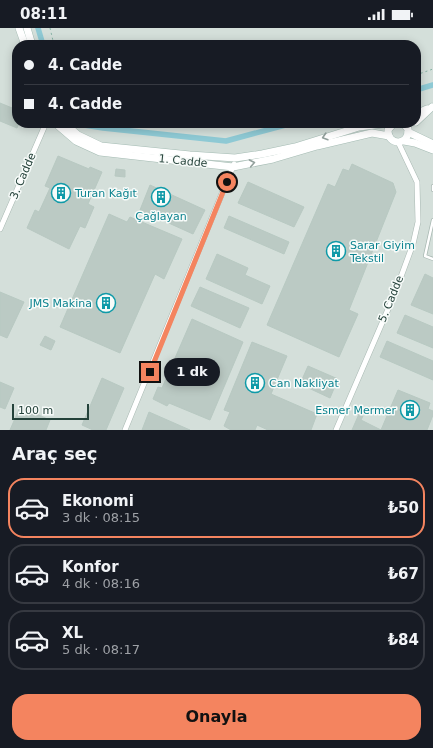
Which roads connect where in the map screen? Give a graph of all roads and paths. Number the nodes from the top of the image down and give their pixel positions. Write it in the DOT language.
graph roads {
  1 [pos="19,28"];
  2 [pos="27,28"];
  3 [pos="50,28"];
  4 [pos="23,40"];
  5 [pos="31,40"];
  6 [pos="53,40"];
  7 [pos="433,69"];
  8 [pos="421,73"];
  9 [pos="433,107"];
  10 [pos="421,112"];
  11 [pos="421,117"];
  12 [pos="44,128"];
  13 [pos="61,128"];
  14 [pos="70,128"];
  15 [pos="356,128"];
  16 [pos="390,128"];
  17 [pos="406,128"];
  18 [pos="410,128"];
  19 [pos="408,131"];
  20 [pos="389,136"];
  21 [pos="401,141"];
  22 [pos="433,144"];
  23 [pos="433,150"];
  24 [pos="235,158"];
  25 [pos="233,167"];
  26 [pos="433,186"];
  27 [pos="433,190"];
  28 [pos="433,220"];
  29 [pos="0,229"];
  30 [pos="433,259"];
  31 [pos="125,430"];
  32 [pos="336,430"];
  1 -- 4 [label="street"];
  2 -- 5 [label="street"];
  3 -- 6 [label="path"];
  7 -- 8 [label="path"];
  9 -- 10 [label="street"];
  9 -- 11 [label="street"];
  12 -- 29 [label="street, 3. Cadde"];
  13 -- 25 [label="street, 1. Cadde"];
  14 -- 24 [label="street, 1. Cadde"];
  15 -- 24 [label="street, 1. Cadde, one-way"];
  16 -- 20 [label="street"];
  17 -- 19 [label="street"];
  18 -- 19 [label="street"];
  19 -- 21 [label="street"];
  19 -- 22 [label="street"];
  20 -- 21 [label="street"];
  25 -- 20 [label="street, 1. Cadde, one-way"];
  21 -- 23 [label="street"];
  21 -- 32 [label="street, 5. Cadde"];
  24 -- 25 [label="street"];
  25 -- 31 [label="street"];
  26 -- 27 [label="lane"];
  28 -- 30 [label="lane"];
}
